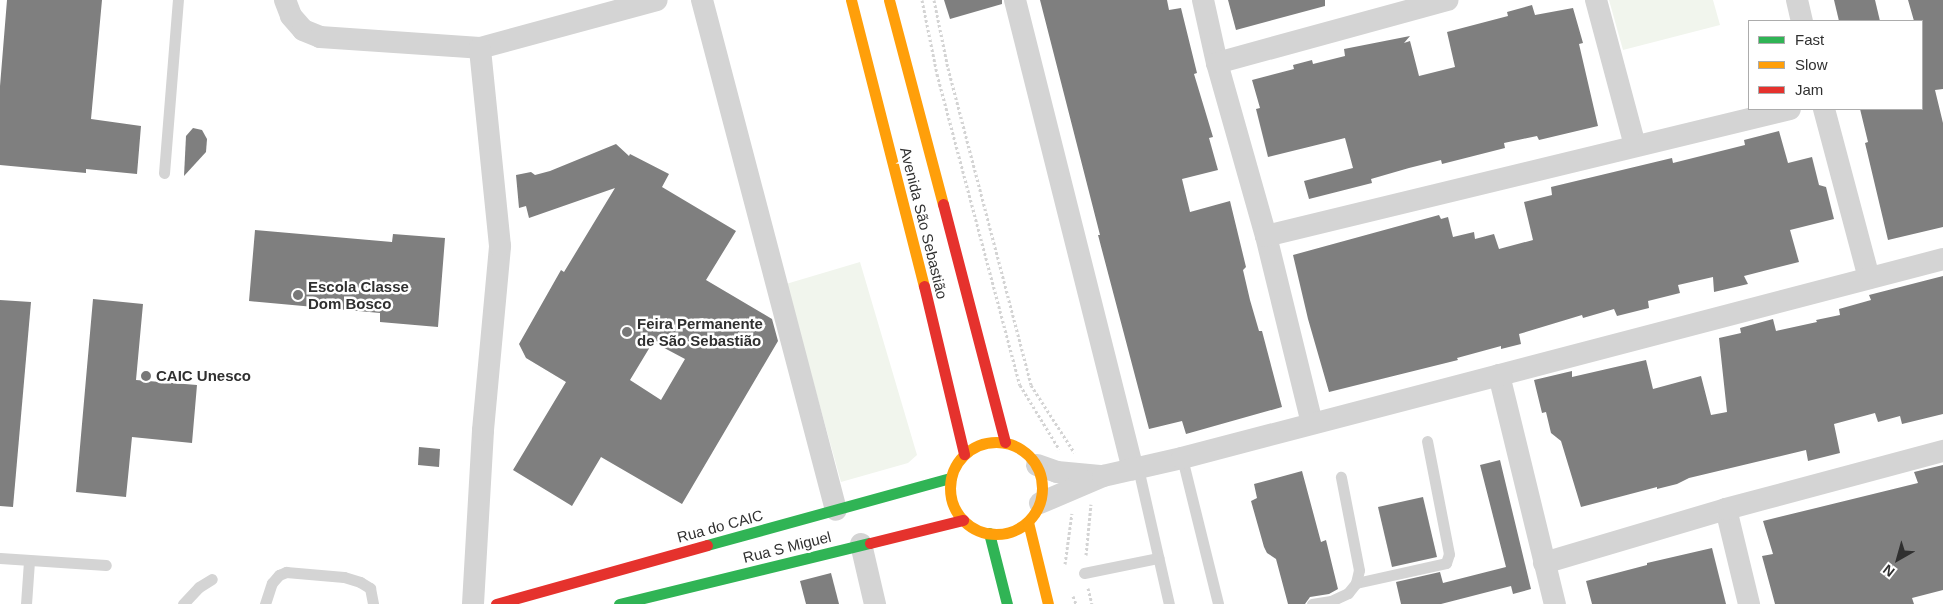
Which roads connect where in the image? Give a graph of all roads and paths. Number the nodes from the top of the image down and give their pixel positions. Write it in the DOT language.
graph roads {
  1 [pos="178,0"];
  2 [pos="285,0"];
  3 [pos="657,0"];
  4 [pos="702,0"];
  5 [pos="851,0"];
  6 [pos="889,0"];
  7 [pos="922,0"];
  8 [pos="934,0"];
  9 [pos="1015,0"];
  10 [pos="1203,0"];
  11 [pos="1448,0"];
  12 [pos="1596,0"];
  13 [pos="1797,0"];
  14 [pos="1802,20"];
  15 [pos="480,48"];
  16 [pos="1217,63"];
  17 [pos="1786,110"];
  18 [pos="1824,110"];
  19 [pos="1634,146"];
  20 [pos="164,173"];
  21 [pos="1266,236"];
  22 [pos="1943,259"];
  23 [pos="1869,278"];
  24 [pos="1498,375"];
  25 [pos="1312,423"];
  26 [pos="1427,441"];
  27 [pos="1005,442"];
  28 [pos="1943,451"];
  29 [pos="964,454"];
  30 [pos="1182,458"];
  31 [pos="1037,465"];
  32 [pos="1136,469"];
  33 [pos="951,478"];
  34 [pos="1341,478"];
  35 [pos="1088,479"];
  36 [pos="1040,503"];
  37 [pos="1726,509"];
  38 [pos="836,510"];
  39 [pos="963,520"];
  40 [pos="1028,522"];
  41 [pos="989,533"];
  42 [pos="861,544"];
  43 [pos="0,558"];
  44 [pos="1158,558"];
  45 [pos="29,561"];
  46 [pos="1544,563"];
  47 [pos="106,565"];
  48 [pos="1064,567"];
  49 [pos="1084,573"];
  50 [pos="212,579"];
  51 [pos="1356,584"];
  52 [pos="1073,595"];
  53 [pos="26,604"];
  54 [pos="183,604"];
  55 [pos="265,604"];
  56 [pos="373,604"];
  57 [pos="473,604"];
  58 [pos="496,604"];
  59 [pos="619,604"];
  60 [pos="876,604"];
  61 [pos="1007,604"];
  62 [pos="1048,604"];
  63 [pos="1076,604"];
  64 [pos="1092,604"];
  65 [pos="1169,604"];
  66 [pos="1218,604"];
  67 [pos="1312,604"];
  68 [pos="1555,604"];
  69 [pos="1749,604"];
  1 -- 20 [label="lane"];
  2 -- 15 [label="street"];
  3 -- 15 [label="street"];
  4 -- 38 [label="street"];
  5 -- 29 [label="main road, Avenida São Sebastião"];
  6 -- 27 [label="main road, Avenida São Sebastião"];
  7 -- 35 [label="path"];
  8 -- 35 [label="path"];
  9 -- 32 [label="street"];
  10 -- 16 [label="street"];
  11 -- 16 [label="street"];
  12 -- 19 [label="street"];
  13 -- 14 [label="street"];
  15 -- 57 [label="street"];
  16 -- 21 [label="street"];
  17 -- 19 [label="street"];
  18 -- 23 [label="street"];
  19 -- 21 [label="street"];
  21 -- 25 [label="street"];
  22 -- 23 [label="street"];
  23 -- 24 [label="street"];
  24 -- 25 [label="street"];
  24 -- 46 [label="street"];
  25 -- 30 [label="street"];
  26 -- 51 [label="lane"];
  27 -- 29 [label="main road"];
  27 -- 31 [label="main road"];
  28 -- 37 [label="street"];
  29 -- 33 [label="main road"];
  30 -- 32 [label="street"];
  30 -- 66 [label="lane"];
  31 -- 35 [label="street"];
  31 -- 36 [label="main road"];
  32 -- 35 [label="street"];
  32 -- 44 [label="lane"];
  33 -- 38 [label="main road, Rua do CAIC"];
  33 -- 39 [label="main road"];
  34 -- 51 [label="lane"];
  35 -- 36 [label="street"];
  35 -- 48 [label="path"];
  35 -- 49 [label="path"];
  36 -- 40 [label="main road"];
  37 -- 46 [label="street"];
  37 -- 69 [label="street"];
  38 -- 58 [label="main road, Rua do CAIC"];
  39 -- 41 [label="main road"];
  39 -- 42 [label="main road, Rua S Miguel"];
  40 -- 41 [label="main road"];
  40 -- 62 [label="main road"];
  41 -- 61 [label="main road"];
  42 -- 59 [label="main road, Rua S Miguel"];
  42 -- 60 [label="street"];
  43 -- 45 [label="lane"];
  44 -- 49 [label="lane"];
  44 -- 65 [label="lane"];
  45 -- 47 [label="lane"];
  45 -- 53 [label="lane"];
  46 -- 68 [label="street"];
  49 -- 64 [label="path"];
  50 -- 54 [label="lane"];
  51 -- 67 [label="lane"];
  52 -- 63 [label="path"];
  55 -- 56 [label="lane"];
}
